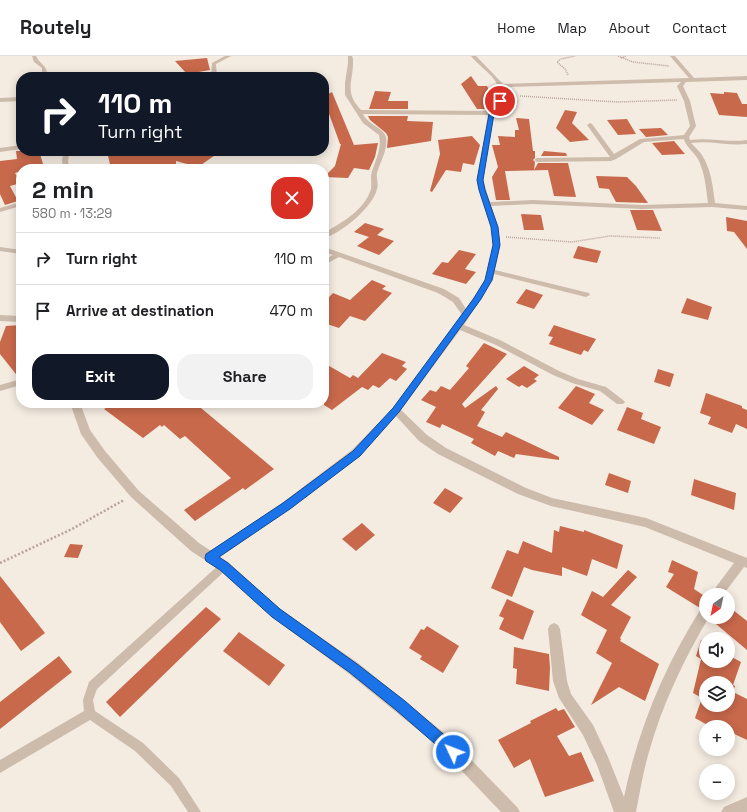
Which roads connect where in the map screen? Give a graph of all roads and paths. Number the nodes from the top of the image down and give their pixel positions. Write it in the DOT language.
graph roads {
  1 [pos="34,56"];
  2 [pos="228,56"];
  3 [pos="350,56"];
  4 [pos="473,56"];
  5 [pos="574,56"];
  6 [pos="618,56"];
  7 [pos="626,56"];
  8 [pos="672,56"];
  9 [pos="620,58"];
  10 [pos="682,66"];
  11 [pos="45,72"];
  12 [pos="213,72"];
  13 [pos="747,78"];
  14 [pos="693,80"];
  15 [pos="684,81"];
  16 [pos="570,83"];
  17 [pos="501,90"];
  18 [pos="16,99"];
  19 [pos="686,99"];
  20 [pos="0,100"];
  21 [pos="359,112"];
  22 [pos="491,114"];
  23 [pos="590,125"];
  24 [pos="686,140"];
  25 [pos="747,142"];
  26 [pos="16,148"];
  27 [pos="0,150"];
  28 [pos="614,158"];
  29 [pos="537,160"];
  30 [pos="487,204"];
  31 [pos="16,205"];
  32 [pos="712,205"];
  33 [pos="747,208"];
  34 [pos="0,210"];
  35 [pos="329,233"];
  36 [pos="496,236"];
  37 [pos="660,238"];
  38 [pos="1,251"];
  39 [pos="329,251"];
  40 [pos="16,252"];
  41 [pos="339,254"];
  42 [pos="329,260"];
  43 [pos="491,271"];
  44 [pos="586,295"];
  45 [pos="466,315"];
  46 [pos="0,318"];
  47 [pos="16,319"];
  48 [pos="458,326"];
  49 [pos="16,383"];
  50 [pos="0,388"];
  51 [pos="620,402"];
  52 [pos="77,408"];
  53 [pos="396,410"];
  54 [pos="135,494"];
  55 [pos="210,558"];
  56 [pos="745,562"];
  57 [pos="0,563"];
  58 [pos="224,566"];
  59 [pos="722,588"];
  60 [pos="699,623"];
  61 [pos="554,630"];
  62 [pos="90,714"];
  63 [pos="0,767"];
  64 [pos="747,805"];
  65 [pos="195,812"];
  66 [pos="512,812"];
  67 [pos="622,812"];
  68 [pos="628,812"];
  69 [pos="729,812"];
  1 -- 11 [label="street"];
  2 -- 12 [label="street"];
  3 -- 21 [label="street"];
  4 -- 17 [label="street"];
  5 -- 16 [label="path"];
  6 -- 9 [label="path"];
  7 -- 9 [label="path"];
  8 -- 10 [label="street"];
  9 -- 10 [label="path"];
  10 -- 14 [label="street"];
  13 -- 14 [label="street"];
  14 -- 15 [label="street"];
  15 -- 16 [label="street"];
  15 -- 19 [label="street"];
  16 -- 17 [label="street"];
  17 -- 19 [label="path"];
  17 -- 22 [label="street"];
  18 -- 20 [label="street"];
  19 -- 24 [label="street"];
  21 -- 22 [label="street"];
  21 -- 35 [label="street"];
  22 -- 30 [label="street"];
  23 -- 28 [label="street"];
  24 -- 25 [label="street"];
  24 -- 28 [label="street"];
  24 -- 32 [label="street"];
  26 -- 27 [label="street"];
  28 -- 29 [label="street"];
  30 -- 32 [label="street"];
  30 -- 36 [label="street"];
  31 -- 34 [label="street"];
  32 -- 33 [label="street"];
  36 -- 37 [label="path"];
  36 -- 43 [label="street"];
  38 -- 40 [label="street"];
  39 -- 41 [label="street"];
  41 -- 42 [label="street"];
  41 -- 45 [label="street"];
  43 -- 44 [label="street"];
  43 -- 45 [label="street"];
  45 -- 48 [label="street"];
  46 -- 47 [label="street"];
  48 -- 51 [label="street"];
  48 -- 53 [label="street"];
  49 -- 50 [label="street"];
  52 -- 54 [label="street"];
  53 -- 55 [label="street"];
  53 -- 56 [label="street"];
  54 -- 55 [label="street"];
  54 -- 57 [label="path"];
  55 -- 58 [label="street"];
  56 -- 59 [label="street"];
  58 -- 62 [label="lane"];
  58 -- 66 [label="street"];
  60 -- 68 [label="street"];
  61 -- 67 [label="street"];
  62 -- 63 [label="lane"];
  62 -- 65 [label="lane"];
  64 -- 69 [label="street"];
}
